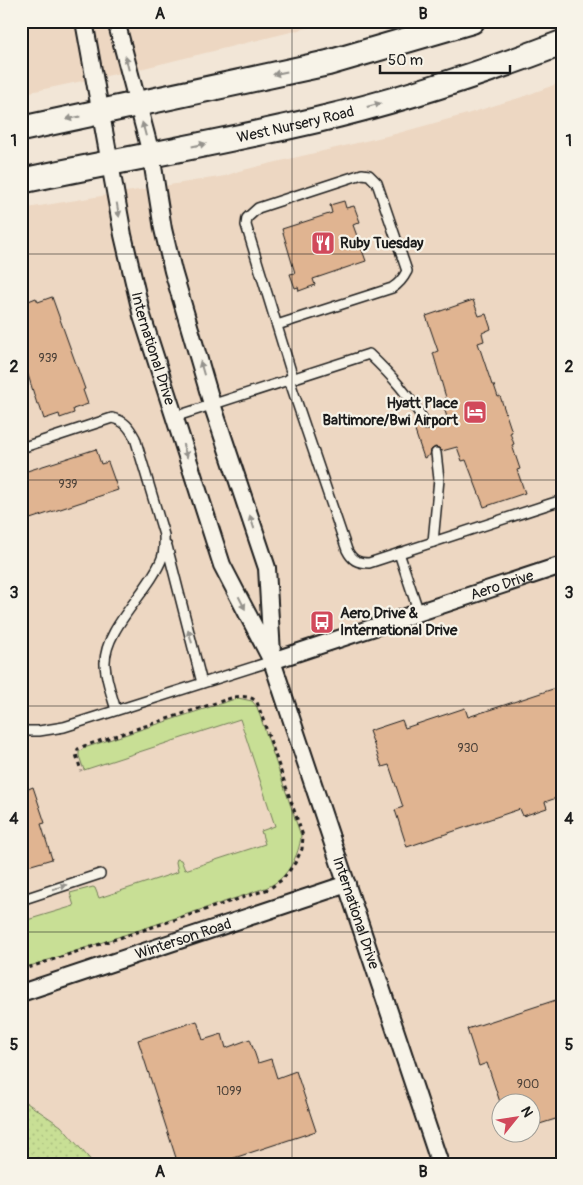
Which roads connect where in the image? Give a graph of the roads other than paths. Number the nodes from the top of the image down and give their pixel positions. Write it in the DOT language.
graph roads {
  1 [pos="84,21"];
  2 [pos="116,21"];
  3 [pos="472,21"];
  4 [pos="562,43"];
  5 [pos="138,104"];
  6 [pos="100,112"];
  7 [pos="21,129"];
  8 [pos="151,154"];
  9 [pos="110,162"];
  10 [pos="21,181"];
  11 [pos="277,324"];
  12 [pos="291,379"];
  13 [pos="212,404"];
  14 [pos="174,416"];
  15 [pos="426,424"];
  16 [pos="21,448"];
  17 [pos="436,454"];
  18 [pos="562,500"];
  19 [pos="164,535"];
  20 [pos="433,542"];
  21 [pos="399,554"];
  22 [pos="562,565"];
  23 [pos="419,613"];
  24 [pos="272,661"];
  25 [pos="202,683"];
  26 [pos="116,710"];
  27 [pos="21,731"];
  28 [pos="100,874"];
  29 [pos="346,884"];
  30 [pos="21,900"];
  31 [pos="21,993"];
  32 [pos="440,1164"];
  1 -- 6 [label="street, International Drive"];
  5 -- 2 [label="street, International Drive, one-way"];
  3 -- 5 [label="main road, one-way"];
  8 -- 4 [label="main road, West Nursery Road, one-way"];
  5 -- 6 [label="main road"];
  8 -- 5 [label="street, International Drive, one-way"];
  6 -- 7 [label="main road, one-way"];
  6 -- 9 [label="street, International Drive"];
  8 -- 9 [label="main road, West Nursery Road"];
  13 -- 8 [label="street, International Drive, one-way"];
  9 -- 10 [label="main road, West Nursery Road"];
  9 -- 14 [label="street, International Drive, one-way"];
  11 -- 11 [label="lane"];
  11 -- 12 [label="lane"];
  12 -- 13 [label="lane"];
  12 -- 15 [label="lane"];
  12 -- 21 [label="lane"];
  13 -- 14 [label="lane"];
  24 -- 13 [label="street, International Drive, one-way"];
  14 -- 24 [label="street, International Drive, one-way"];
  16 -- 19 [label="lane"];
  17 -- 20 [label="lane"];
  18 -- 20 [label="lane"];
  25 -- 19 [label="lane, one-way"];
  19 -- 26 [label="lane"];
  20 -- 21 [label="lane"];
  21 -- 23 [label="lane"];
  22 -- 23 [label="street, Aero Drive"];
  23 -- 24 [label="street, Aero Drive"];
  24 -- 25 [label="lane"];
  24 -- 29 [label="street, International Drive"];
  25 -- 26 [label="lane"];
  26 -- 27 [label="lane"];
  30 -- 28 [label="lane, one-way"];
  29 -- 31 [label="street, Winterson Road"];
  29 -- 32 [label="street, International Drive"];
}
